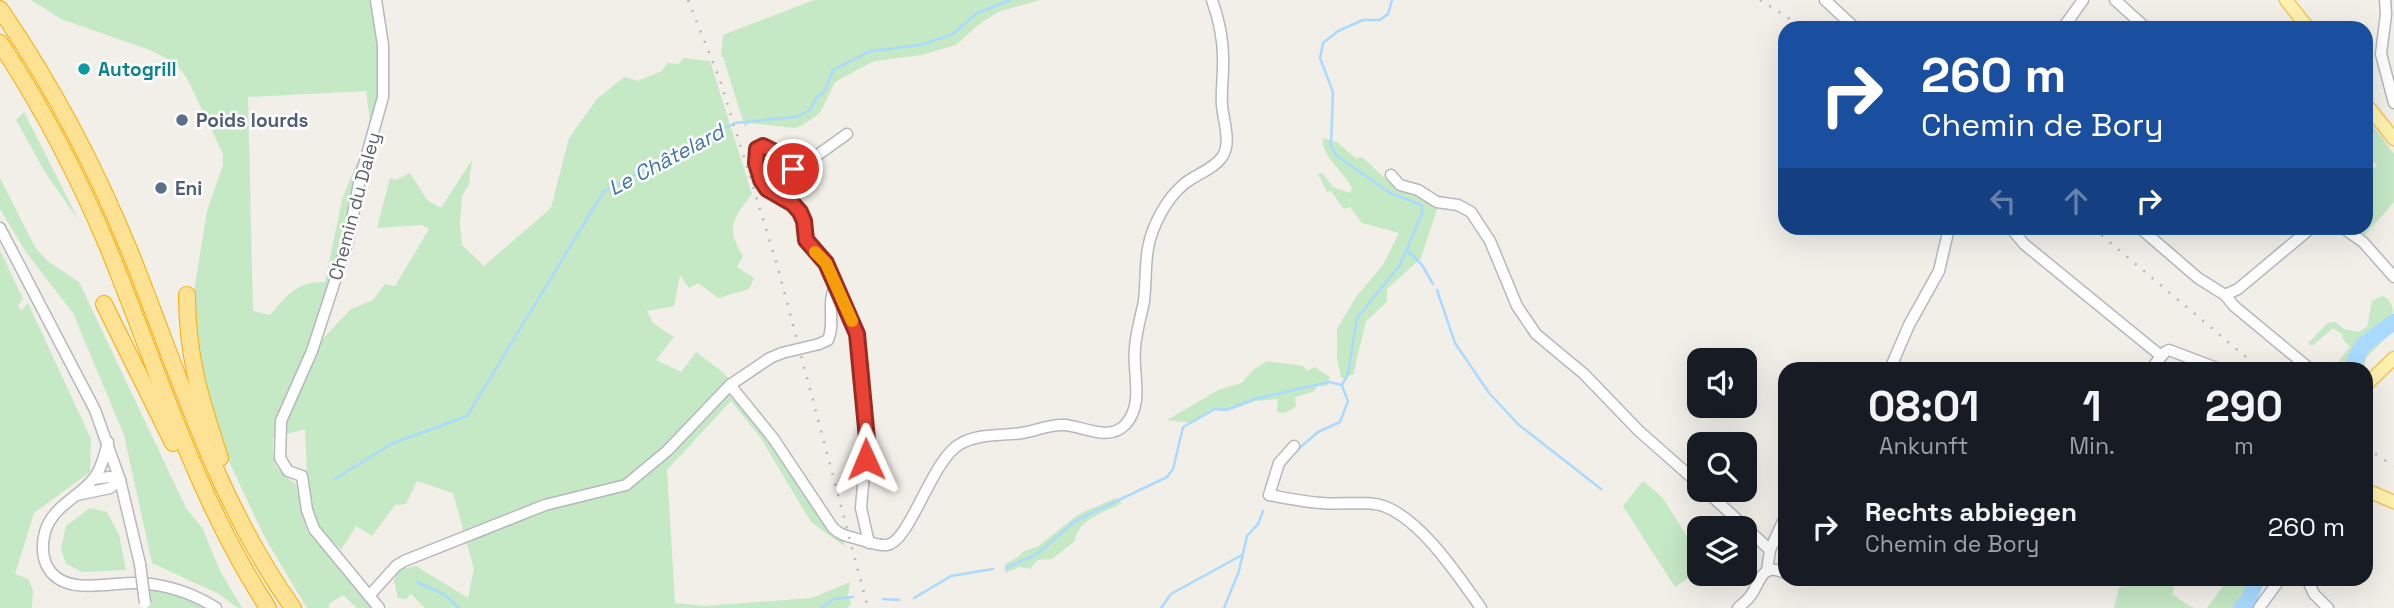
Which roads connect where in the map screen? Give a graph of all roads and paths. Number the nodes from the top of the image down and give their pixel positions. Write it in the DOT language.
graph roads {
  1 [pos="376,0"];
  2 [pos="1212,0"];
  3 [pos="1825,0"];
  4 [pos="2083,0"];
  5 [pos="2115,0"];
  6 [pos="2287,0"];
  7 [pos="2385,0"];
  8 [pos="0,9"];
  9 [pos="1848,21"];
  10 [pos="2068,21"];
  11 [pos="2138,21"];
  12 [pos="2303,21"];
  13 [pos="0,43"];
  14 [pos="2394,103"];
  15 [pos="2373,113"];
  16 [pos="847,134"];
  17 [pos="2394,139"];
  18 [pos="1391,175"];
  19 [pos="0,228"];
  20 [pos="1948,235"];
  21 [pos="2017,235"];
  22 [pos="2148,235"];
  23 [pos="2303,235"];
  24 [pos="2353,235"];
  25 [pos="2394,275"];
  26 [pos="837,284"];
  27 [pos="187,295"];
  28 [pos="2225,295"];
  29 [pos="104,304"];
  30 [pos="2161,356"];
  31 [pos="2394,358"];
  32 [pos="1893,362"];
  33 [pos="2156,362"];
  34 [pos="2201,362"];
  35 [pos="2302,362"];
  36 [pos="2373,378"];
  37 [pos="730,385"];
  38 [pos="108,441"];
  39 [pos="1294,446"];
  40 [pos="1687,473"];
  41 [pos="93,479"];
  42 [pos="120,480"];
  43 [pos="2373,493"];
  44 [pos="71,497"];
  45 [pos="1718,502"];
  46 [pos="2394,502"];
  47 [pos="221,530"];
  48 [pos="1778,532"];
  49 [pos="247,533"];
  50 [pos="872,543"];
  51 [pos="1770,550"];
  52 [pos="1767,570"];
  53 [pos="1778,570"];
  54 [pos="2275,586"];
  55 [pos="2310,586"];
  56 [pos="369,596"];
  57 [pos="146,605"];
  58 [pos="216,608"];
  59 [pos="268,608"];
  60 [pos="293,608"];
  61 [pos="379,608"];
  62 [pos="1481,608"];
  63 [pos="1738,608"];
  64 [pos="2259,608"];
  65 [pos="2328,608"];
  1 -- 56 [label="street, Chemin du Daley"];
  2 -- 50 [label="street"];
  3 -- 9 [label="street"];
  4 -- 10 [label="street"];
  5 -- 11 [label="street"];
  6 -- 12 [label="main road"];
  7 -- 14 [label="street"];
  8 -- 49 [label="highway"];
  13 -- 47 [label="highway"];
  15 -- 17 [label="main road"];
  16 -- 26 [label="street"];
  18 -- 40 [label="street"];
  19 -- 38 [label="street"];
  20 -- 32 [label="street"];
  21 -- 30 [label="street"];
  22 -- 28 [label="street"];
  23 -- 28 [label="street"];
  24 -- 25 [label="street"];
  26 -- 37 [label="street, bridge"];
  26 -- 50 [label="street"];
  27 -- 49 [label="highway"];
  28 -- 35 [label="street"];
  29 -- 47 [label="highway"];
  30 -- 33 [label="street"];
  30 -- 34 [label="street"];
  31 -- 36 [label="main road"];
  37 -- 50 [label="street"];
  37 -- 56 [label="street"];
  38 -- 41 [label="street"];
  38 -- 42 [label="street"];
  39 -- 62 [label="street"];
  41 -- 42 [label="street"];
  41 -- 44 [label="street"];
  42 -- 44 [label="street"];
  42 -- 57 [label="street, bridge"];
  43 -- 46 [label="main road"];
  44 -- 58 [label="street"];
  45 -- 51 [label="street"];
  47 -- 59 [label="highway"];
  48 -- 51 [label="street"];
  49 -- 60 [label="highway"];
  51 -- 52 [label="street"];
  52 -- 53 [label="street"];
  52 -- 63 [label="street"];
  54 -- 64 [label="street"];
  55 -- 65 [label="street"];
  56 -- 61 [label="street"];
}
